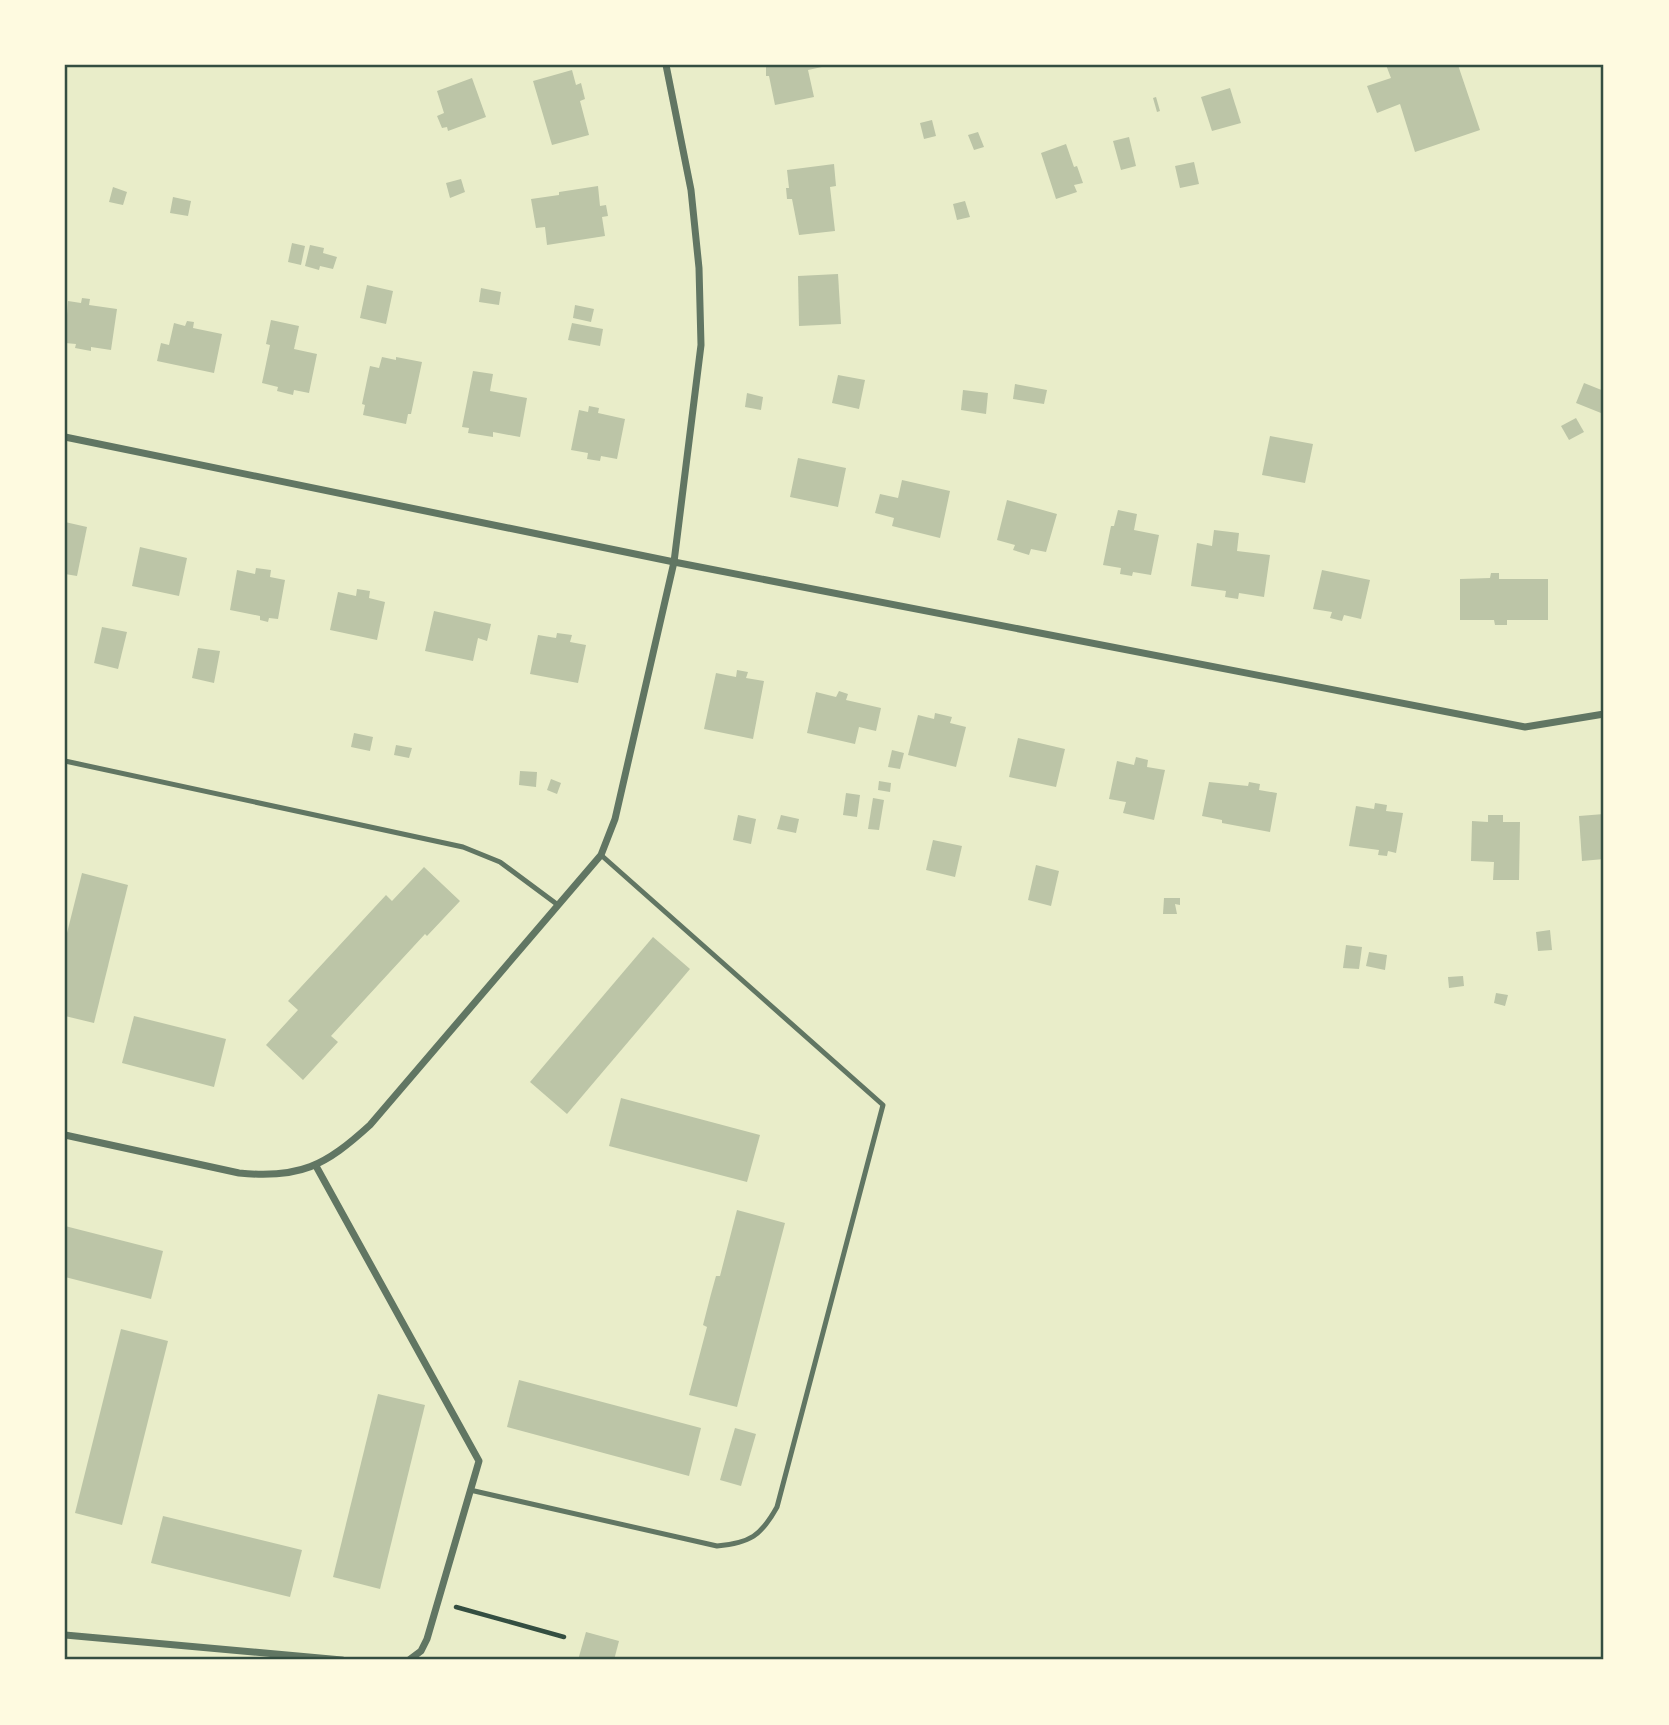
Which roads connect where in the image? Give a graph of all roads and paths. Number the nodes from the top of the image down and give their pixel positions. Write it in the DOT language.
graph roads {
  1 [pos="666,65"];
  2 [pos="65,437"];
  3 [pos="674,562"];
  4 [pos="1604,714"];
  5 [pos="65,761"];
  6 [pos="601,855"];
  7 [pos="558,905"];
  8 [pos="65,1135"];
  9 [pos="316,1166"];
  10 [pos="470,1490"];
  11 [pos="438,1602"];
  12 [pos="65,1635"];
  13 [pos="565,1637"];
  14 [pos="342,1660"];
  15 [pos="409,1660"];
  1 -- 3 [label="street"];
  2 -- 3 [label="street"];
  3 -- 4 [label="street"];
  3 -- 6 [label="street"];
  5 -- 7 [label="lane"];
  6 -- 7 [label="street"];
  6 -- 10 [label="lane"];
  7 -- 9 [label="street"];
  8 -- 9 [label="street"];
  9 -- 10 [label="street"];
  10 -- 11 [label="street"];
  11 -- 13 [label="path"];
  11 -- 15 [label="street"];
  12 -- 14 [label="street"];
}
